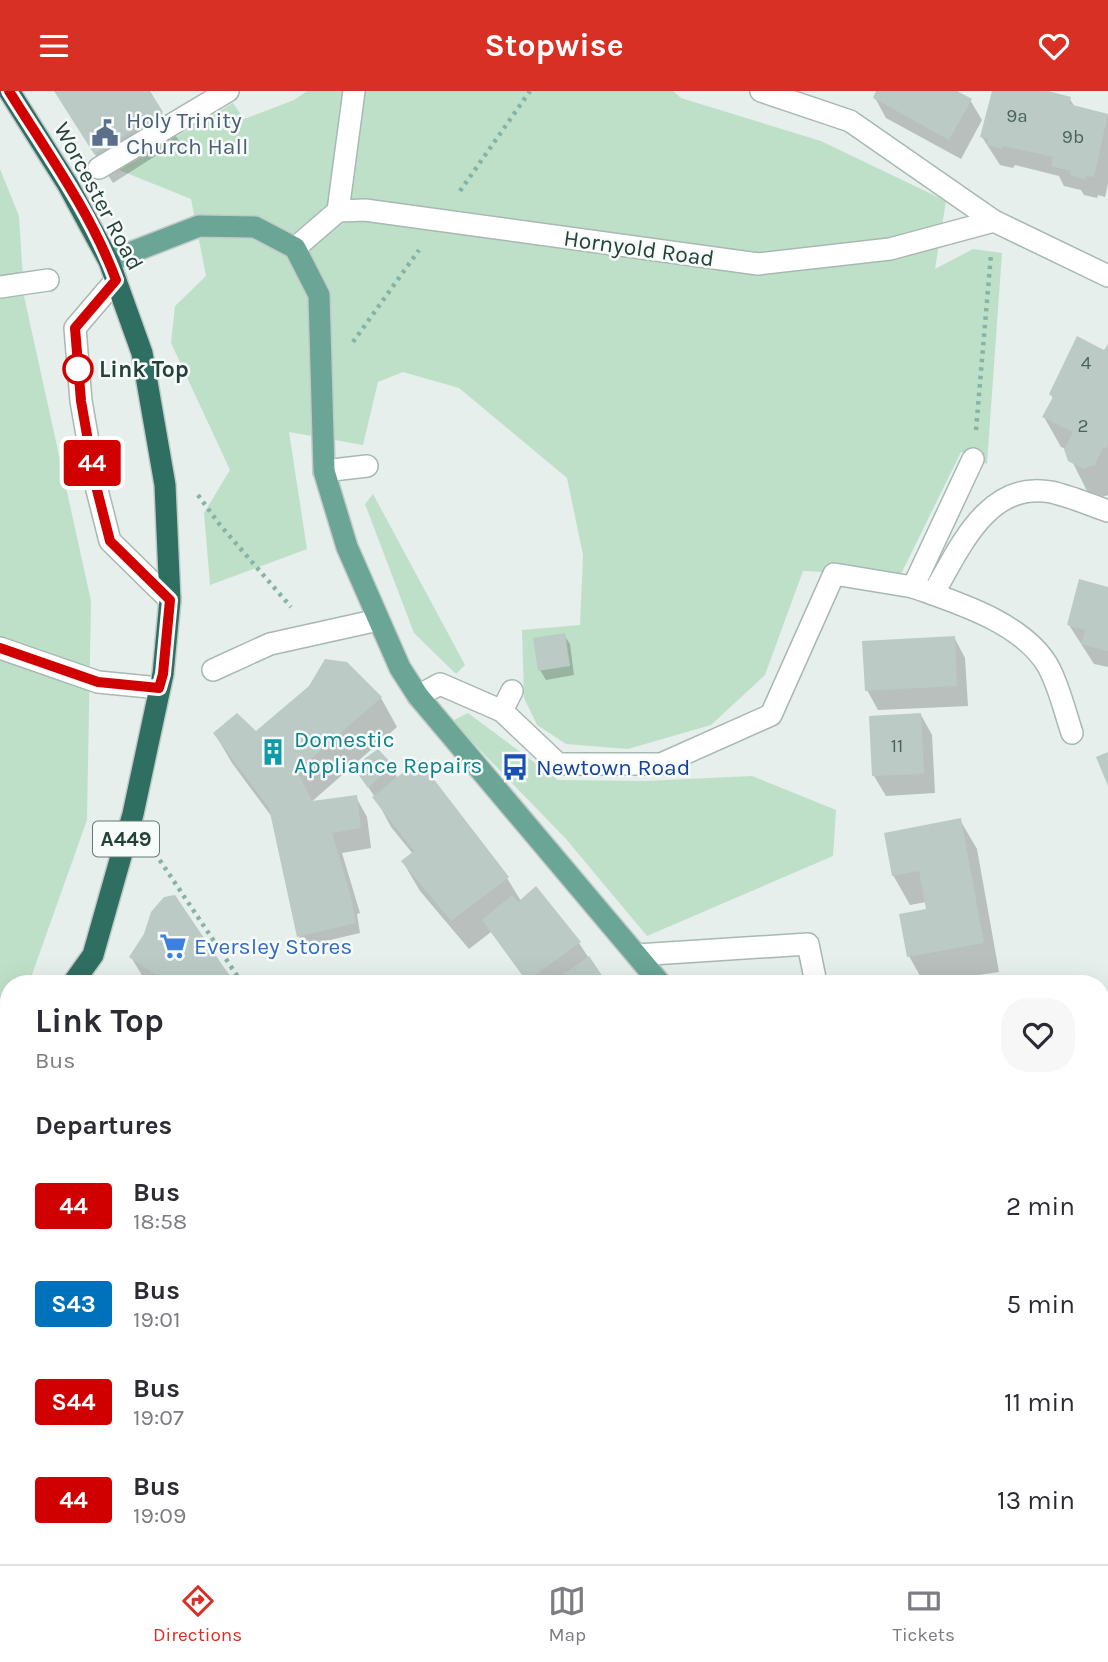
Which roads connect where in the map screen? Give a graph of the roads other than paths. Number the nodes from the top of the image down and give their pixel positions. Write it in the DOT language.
graph roads {
  1 [pos="9,91"];
  2 [pos="228,91"];
  3 [pos="354,91"];
  4 [pos="761,91"];
  5 [pos="99,167"];
  6 [pos="338,211"];
  7 [pos="994,221"];
  8 [pos="295,248"];
  9 [pos="113,271"];
  10 [pos="1108,276"];
  11 [pos="48,280"];
  12 [pos="0,288"];
  13 [pos="973,459"];
  14 [pos="367,466"];
  15 [pos="324,471"];
  16 [pos="1108,511"];
  17 [pos="923,590"];
  18 [pos="170,600"];
  19 [pos="378,620"];
  20 [pos="0,648"];
  21 [pos="212,670"];
  22 [pos="159,688"];
  23 [pos="512,691"];
  24 [pos="418,697"];
  25 [pos="502,711"];
  26 [pos="1072,733"];
  27 [pos="637,954"];
  28 [pos="79,975"];
  29 [pos="654,975"];
  30 [pos="814,975"];
  1 -- 9 [label="highway, Worcester Road / A449"];
  2 -- 5 [label="street"];
  3 -- 6 [label="street"];
  4 -- 7 [label="street"];
  6 -- 7 [label="street, Hornyold Road"];
  6 -- 8 [label="street"];
  7 -- 10 [label="street"];
  8 -- 9 [label="main road"];
  8 -- 15 [label="main road"];
  9 -- 18 [label="highway, Worcester Road / A449"];
  9 -- 18 [label="street"];
  11 -- 12 [label="street"];
  13 -- 17 [label="street"];
  14 -- 15 [label="street"];
  15 -- 19 [label="main road"];
  16 -- 17 [label="street"];
  17 -- 25 [label="street"];
  17 -- 26 [label="street"];
  18 -- 22 [label="highway, Worcester Road / A449"];
  19 -- 21 [label="street"];
  19 -- 24 [label="main road"];
  20 -- 22 [label="street"];
  22 -- 28 [label="highway, Worcester Road / A449"];
  23 -- 25 [label="street"];
  24 -- 25 [label="street"];
  24 -- 27 [label="main road"];
  27 -- 29 [label="main road"];
  27 -- 30 [label="street"];
}
